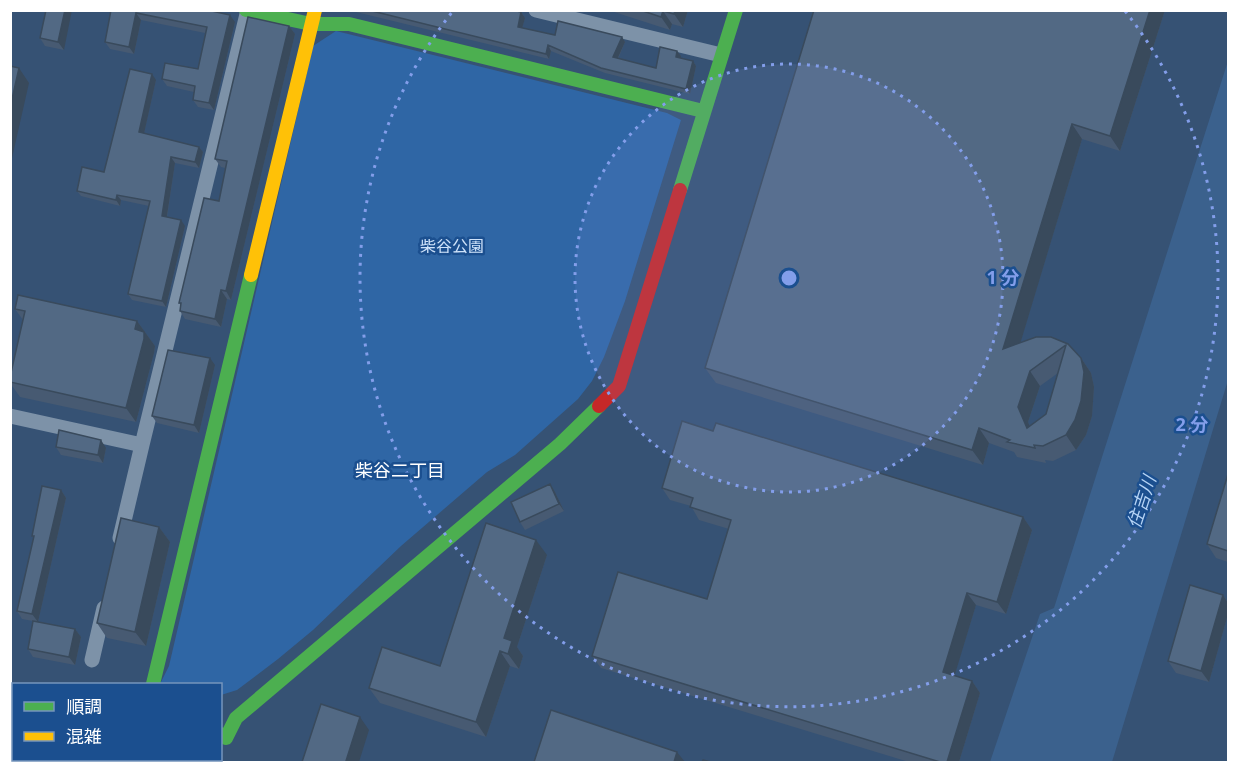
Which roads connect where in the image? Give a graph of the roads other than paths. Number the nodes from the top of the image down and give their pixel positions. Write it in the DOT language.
graph roads {
  1 [pos="315,10"];
  2 [pos="536,10"];
  3 [pos="735,10"];
  4 [pos="247,11"];
  5 [pos="311,24"];
  6 [pos="721,55"];
  7 [pos="703,111"];
  8 [pos="10,416"];
  9 [pos="142,445"];
  10 [pos="116,558"];
  11 [pos="108,592"];
  12 [pos="92,660"];
  13 [pos="153,683"];
  14 [pos="222,735"];
  1 -- 5 [label="street"];
  2 -- 6 [label="street"];
  3 -- 6 [label="street"];
  4 -- 5 [label="street"];
  4 -- 9 [label="street"];
  5 -- 7 [label="street"];
  5 -- 13 [label="street"];
  6 -- 7 [label="street"];
  7 -- 14 [label="street"];
  8 -- 9 [label="street"];
  9 -- 10 [label="street"];
  11 -- 12 [label="street"];
}
